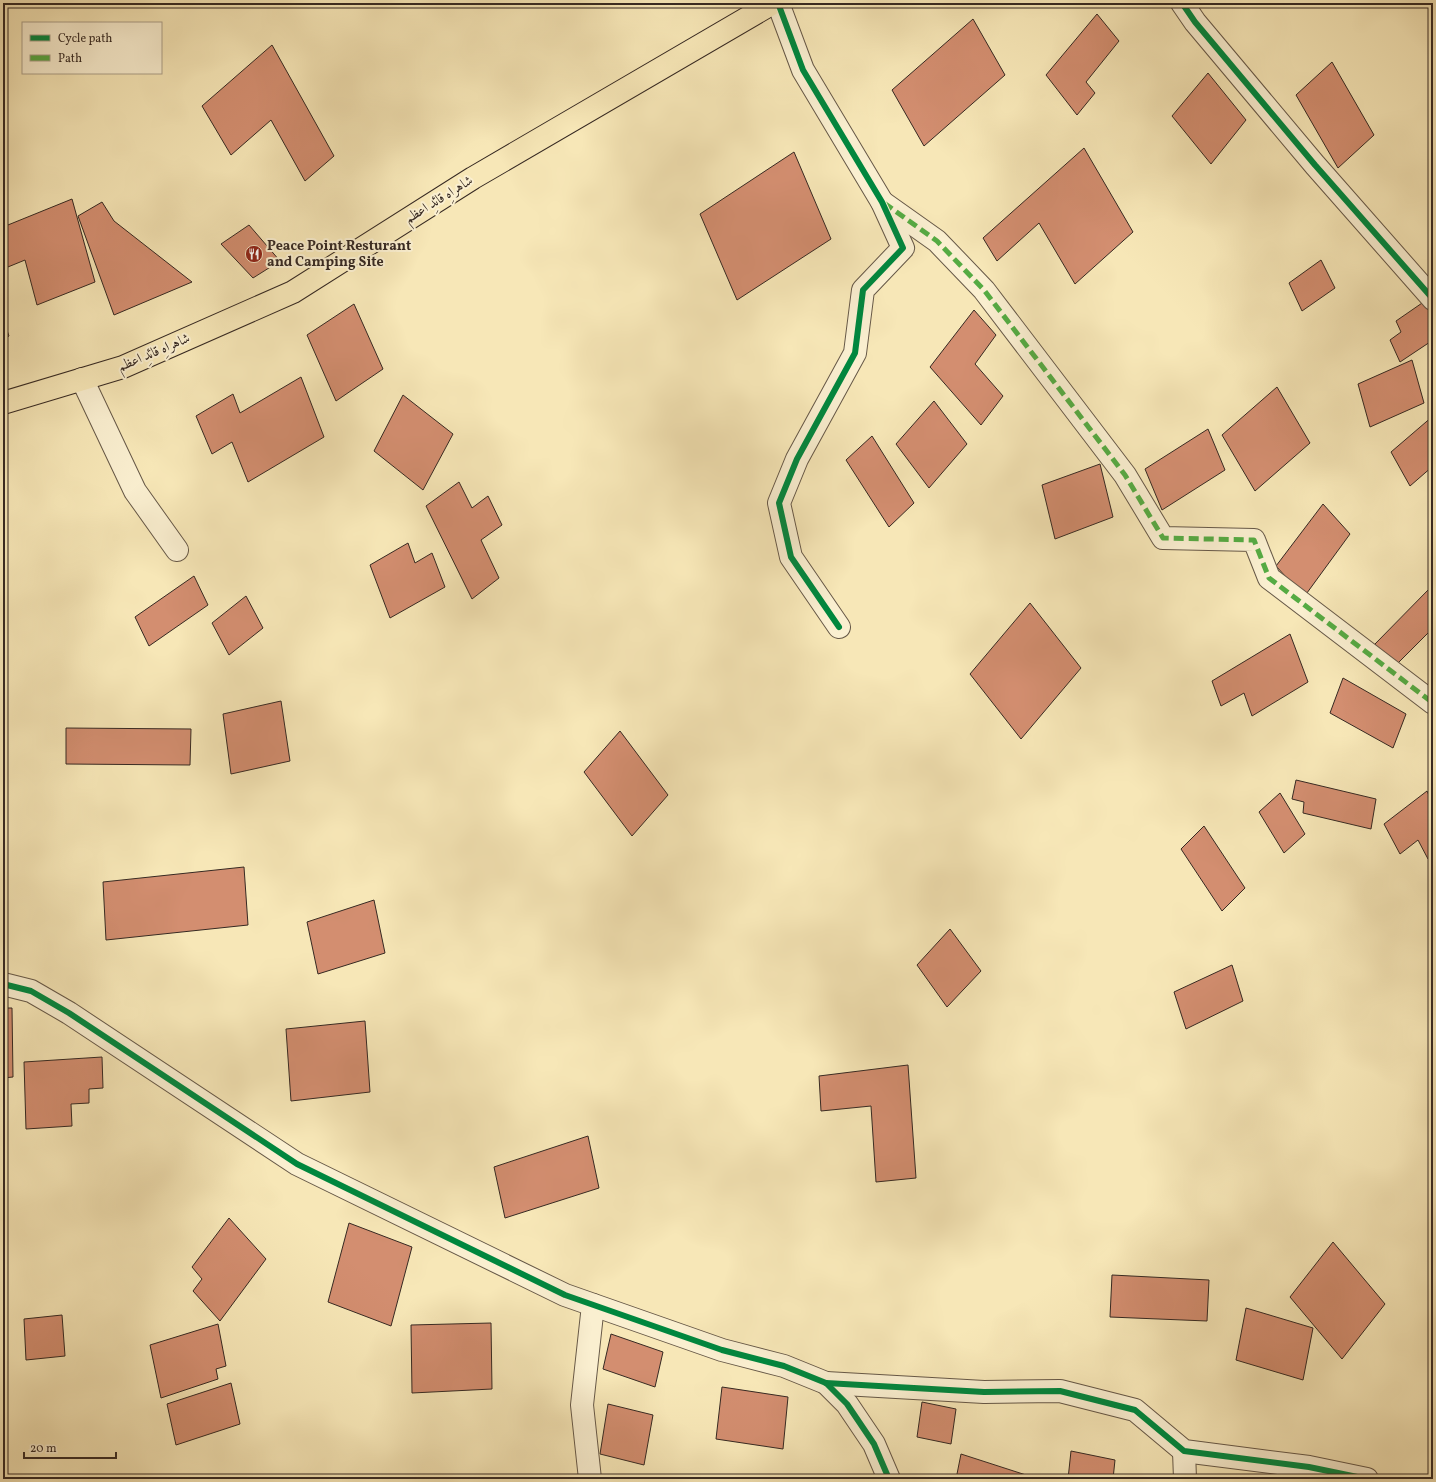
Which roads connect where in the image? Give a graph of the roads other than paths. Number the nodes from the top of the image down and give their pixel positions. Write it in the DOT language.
graph roads {
  1 [pos="773,3"];
  2 [pos="778,3"];
  3 [pos="1182,3"];
  4 [pos="882,202"];
  5 [pos="1433,299"];
  6 [pos="82,379"];
  7 [pos="3,403"];
  8 [pos="176,550"];
  9 [pos="839,626"];
  10 [pos="1433,704"];
  11 [pos="3,984"];
  12 [pos="593,1305"];
  13 [pos="826,1383"];
  14 [pos="1184,1451"];
  15 [pos="590,1479"];
  16 [pos="889,1479"];
  17 [pos="1185,1479"];
  18 [pos="1367,1479"];
  1 -- 6 [label="highway, شاہراہِ قائدِ اعظم"];
  2 -- 4 [label="street"];
  3 -- 5 [label="street"];
  4 -- 9 [label="street"];
  4 -- 10 [label="street"];
  6 -- 7 [label="highway, شاہراہِ قائدِ اعظم"];
  6 -- 8 [label="street"];
  11 -- 12 [label="street"];
  12 -- 13 [label="street"];
  12 -- 15 [label="street"];
  13 -- 14 [label="street"];
  13 -- 16 [label="street"];
  14 -- 17 [label="street"];
  14 -- 18 [label="street"];
}
